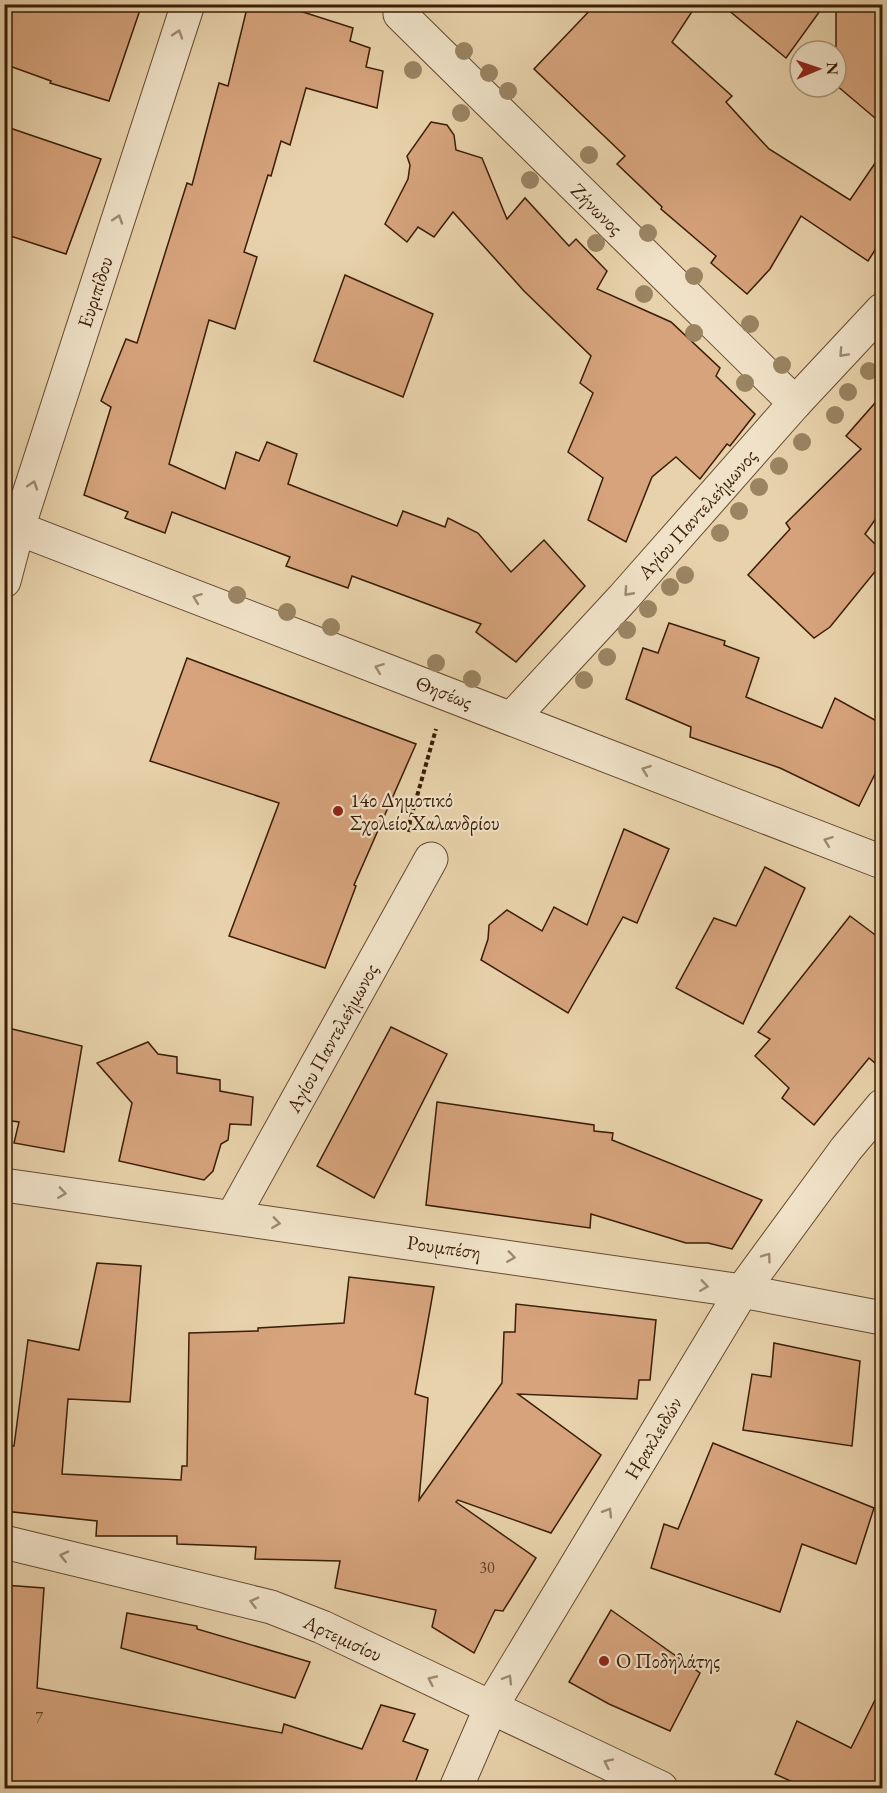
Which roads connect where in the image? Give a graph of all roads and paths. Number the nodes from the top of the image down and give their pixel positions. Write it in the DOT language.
graph roads {
  1 [pos="188,4"];
  2 [pos="400,14"];
  3 [pos="882,310"];
  4 [pos="795,404"];
  5 [pos="11,526"];
  6 [pos="4,581"];
  7 [pos="446,694"];
  8 [pos="512,718"];
  9 [pos="420,851"];
  10 [pos="882,862"];
  11 [pos="882,1106"];
  12 [pos="4,1185"];
  13 [pos="233,1216"];
  14 [pos="742,1291"];
  15 [pos="882,1318"];
  16 [pos="4,1542"];
  17 [pos="490,1707"];
  18 [pos="456,1788"];
  19 [pos="661,1788"];
  5 -- 1 [label="street, Ευριπίδου, one-way"];
  2 -- 4 [label="street, Ζήνωνος"];
  3 -- 4 [label="street, Αγίου Παντελεήμωνος, one-way"];
  4 -- 8 [label="street, Αγίου Παντελεήμωνος, one-way"];
  5 -- 6 [label="street, Ευριπίδου"];
  7 -- 5 [label="street, Θησέως, one-way"];
  7 -- 8 [label="street, Θησέως"];
  7 -- 9 [label="path"];
  10 -- 8 [label="street, Θησέως, one-way"];
  9 -- 13 [label="street, Αγίου Παντελεήμωνος"];
  14 -- 11 [label="street, Ηρακλειδών, one-way"];
  12 -- 13 [label="street, Ρουμπέση, one-way"];
  13 -- 14 [label="street, Ρουμπέση, one-way"];
  14 -- 15 [label="street, Ρουμπέση"];
  17 -- 14 [label="street, Ηρακλειδών, one-way"];
  17 -- 16 [label="street, Αρτεμισίου, one-way"];
  17 -- 18 [label="street, Ηρακλειδών"];
  19 -- 17 [label="street, Αρτεμισίου, one-way"];
}
